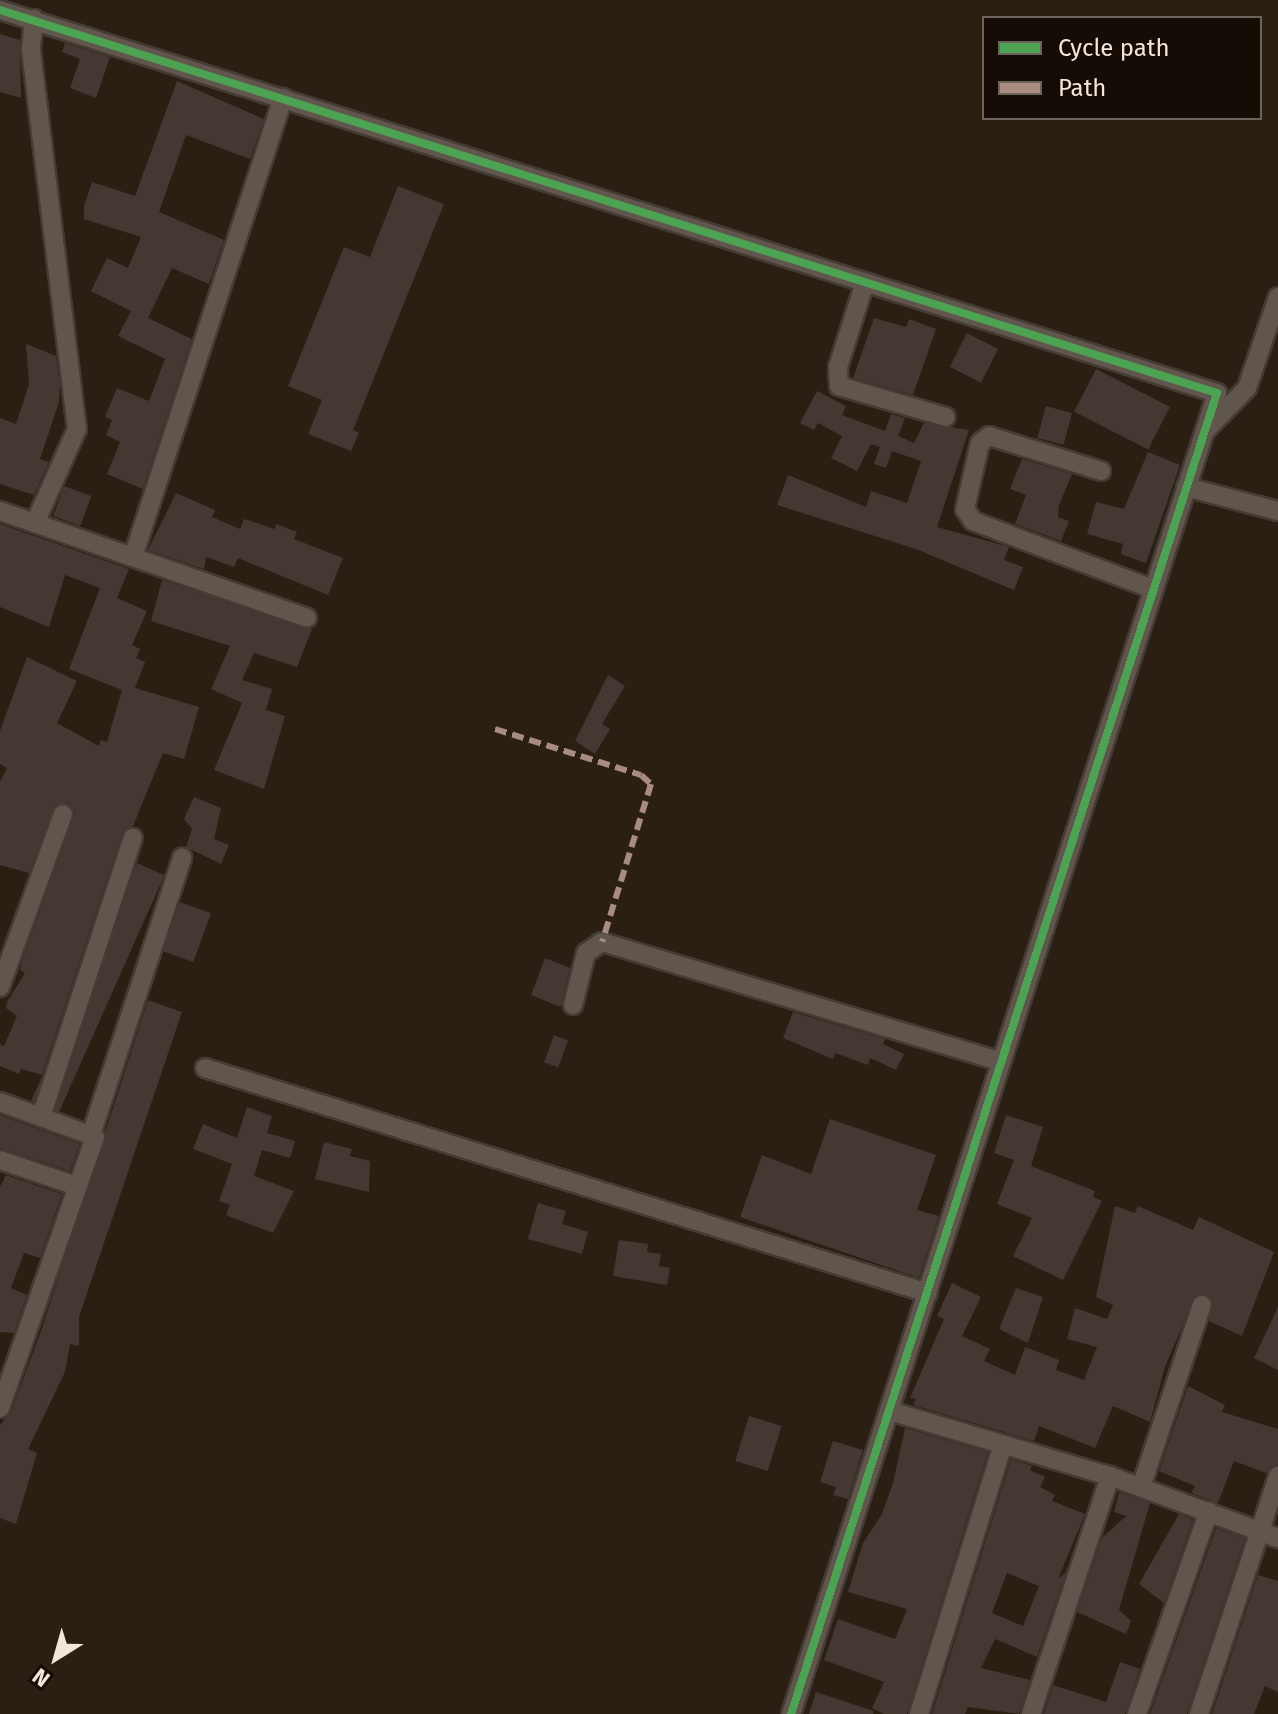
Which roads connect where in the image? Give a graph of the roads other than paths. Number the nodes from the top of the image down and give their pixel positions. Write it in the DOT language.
graph roads {
  1 [pos="0,10"];
  2 [pos="34,19"];
  3 [pos="283,98"];
  4 [pos="865,282"];
  5 [pos="1278,297"];
  6 [pos="946,417"];
  7 [pos="1205,431"];
  8 [pos="1101,471"];
  9 [pos="1186,487"];
  10 [pos="0,511"];
  11 [pos="1278,511"];
  12 [pos="35,523"];
  13 [pos="133,557"];
  14 [pos="1153,589"];
  15 [pos="307,618"];
  16 [pos="63,814"];
  17 [pos="133,838"];
  18 [pos="182,858"];
  19 [pos="0,987"];
  20 [pos="573,1005"];
  21 [pos="999,1061"];
  22 [pos="205,1068"];
  23 [pos="0,1102"];
  24 [pos="41,1117"];
  25 [pos="91,1135"];
  26 [pos="0,1160"];
  27 [pos="77,1186"];
  28 [pos="928,1293"];
  29 [pos="1202,1305"];
  30 [pos="0,1408"];
  31 [pos="890,1411"];
  32 [pos="1003,1445"];
  33 [pos="1110,1476"];
  34 [pos="1278,1476"];
  35 [pos="1141,1487"];
  36 [pos="1209,1511"];
  37 [pos="1269,1535"];
  38 [pos="791,1714"];
  39 [pos="919,1714"];
  40 [pos="1031,1714"];
  41 [pos="1137,1714"];
  42 [pos="1199,1714"];
  1 -- 2 [label="street"];
  2 -- 3 [label="street"];
  2 -- 12 [label="street"];
  3 -- 4 [label="street"];
  3 -- 13 [label="street"];
  4 -- 6 [label="street"];
  4 -- 7 [label="street"];
  5 -- 7 [label="street"];
  7 -- 9 [label="street"];
  8 -- 14 [label="street"];
  9 -- 11 [label="street"];
  9 -- 14 [label="street"];
  10 -- 12 [label="street"];
  12 -- 13 [label="street"];
  13 -- 15 [label="street"];
  14 -- 21 [label="street"];
  16 -- 19 [label="street"];
  17 -- 24 [label="street"];
  18 -- 25 [label="street"];
  20 -- 21 [label="street"];
  21 -- 28 [label="street"];
  22 -- 28 [label="street"];
  23 -- 24 [label="street"];
  24 -- 25 [label="street"];
  25 -- 27 [label="street"];
  26 -- 27 [label="street"];
  27 -- 30 [label="street"];
  28 -- 31 [label="street"];
  29 -- 35 [label="street"];
  31 -- 32 [label="street"];
  31 -- 38 [label="street"];
  32 -- 33 [label="street"];
  32 -- 39 [label="street"];
  33 -- 35 [label="street"];
  33 -- 40 [label="street"];
  34 -- 37 [label="street"];
  35 -- 36 [label="street"];
  36 -- 37 [label="street"];
  36 -- 41 [label="street"];
  37 -- 42 [label="street"];
}
